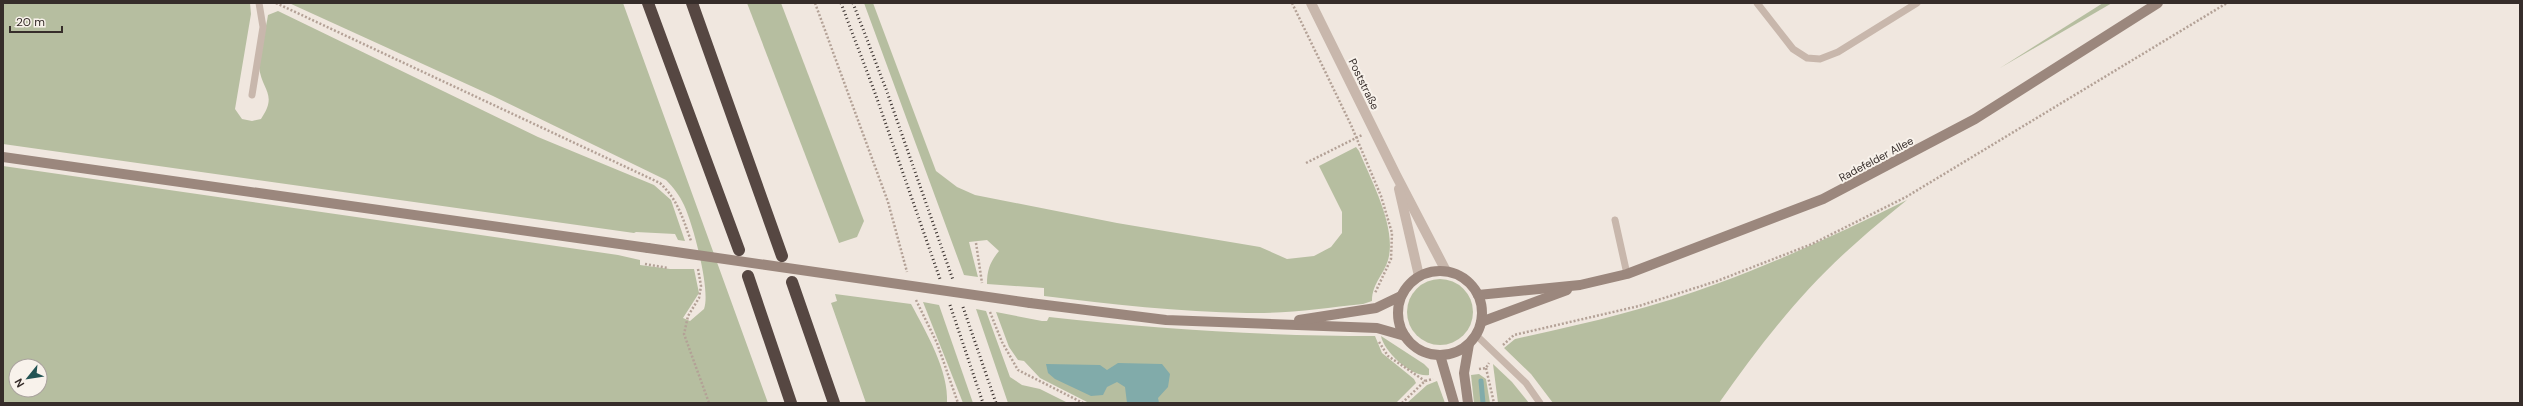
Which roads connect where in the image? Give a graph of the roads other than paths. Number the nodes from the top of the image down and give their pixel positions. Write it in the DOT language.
graph roads {
  1 [pos="259,3"];
  2 [pos="648,3"];
  3 [pos="692,3"];
  4 [pos="1311,3"];
  5 [pos="1757,3"];
  6 [pos="1917,3"];
  7 [pos="2158,3"];
  8 [pos="252,95"];
  9 [pos="3,157"];
  10 [pos="1396,175"];
  11 [pos="1615,220"];
  12 [pos="739,250"];
  13 [pos="782,256"];
  14 [pos="1446,271"];
  15 [pos="1627,274"];
  16 [pos="748,276"];
  17 [pos="1419,276"];
  18 [pos="792,282"];
  19 [pos="1580,285"];
  20 [pos="1478,295"];
  21 [pos="1401,296"];
  22 [pos="1481,322"];
  23 [pos="1277,323"];
  24 [pos="1476,335"];
  25 [pos="1405,336"];
  26 [pos="1469,344"];
  27 [pos="1440,355"];
  28 [pos="791,403"];
  29 [pos="834,403"];
  30 [pos="1454,403"];
  31 [pos="1468,403"];
  32 [pos="1540,403"];
  1 -- 8 [label="lane"];
  2 -- 12 [label="highway"];
  3 -- 13 [label="highway"];
  4 -- 10 [label="street, Poststraße"];
  5 -- 6 [label="lane"];
  7 -- 15 [label="main road, Radefelder Allee"];
  9 -- 23 [label="main road, bridge"];
  10 -- 14 [label="street, Poststraße"];
  10 -- 17 [label="street, Poststraße"];
  11 -- 15 [label="lane"];
  14 -- 17 [label="main road"];
  14 -- 20 [label="main road"];
  15 -- 19 [label="main road, Radefelder Allee"];
  16 -- 28 [label="highway"];
  17 -- 21 [label="main road"];
  18 -- 29 [label="highway"];
  19 -- 20 [label="main road"];
  19 -- 22 [label="main road"];
  20 -- 22 [label="main road"];
  21 -- 23 [label="main road"];
  21 -- 25 [label="main road"];
  22 -- 24 [label="main road"];
  23 -- 25 [label="main road"];
  24 -- 26 [label="main road"];
  24 -- 32 [label="lane"];
  25 -- 27 [label="main road"];
  26 -- 27 [label="main road"];
  26 -- 31 [label="main road"];
  27 -- 30 [label="main road"];
}
